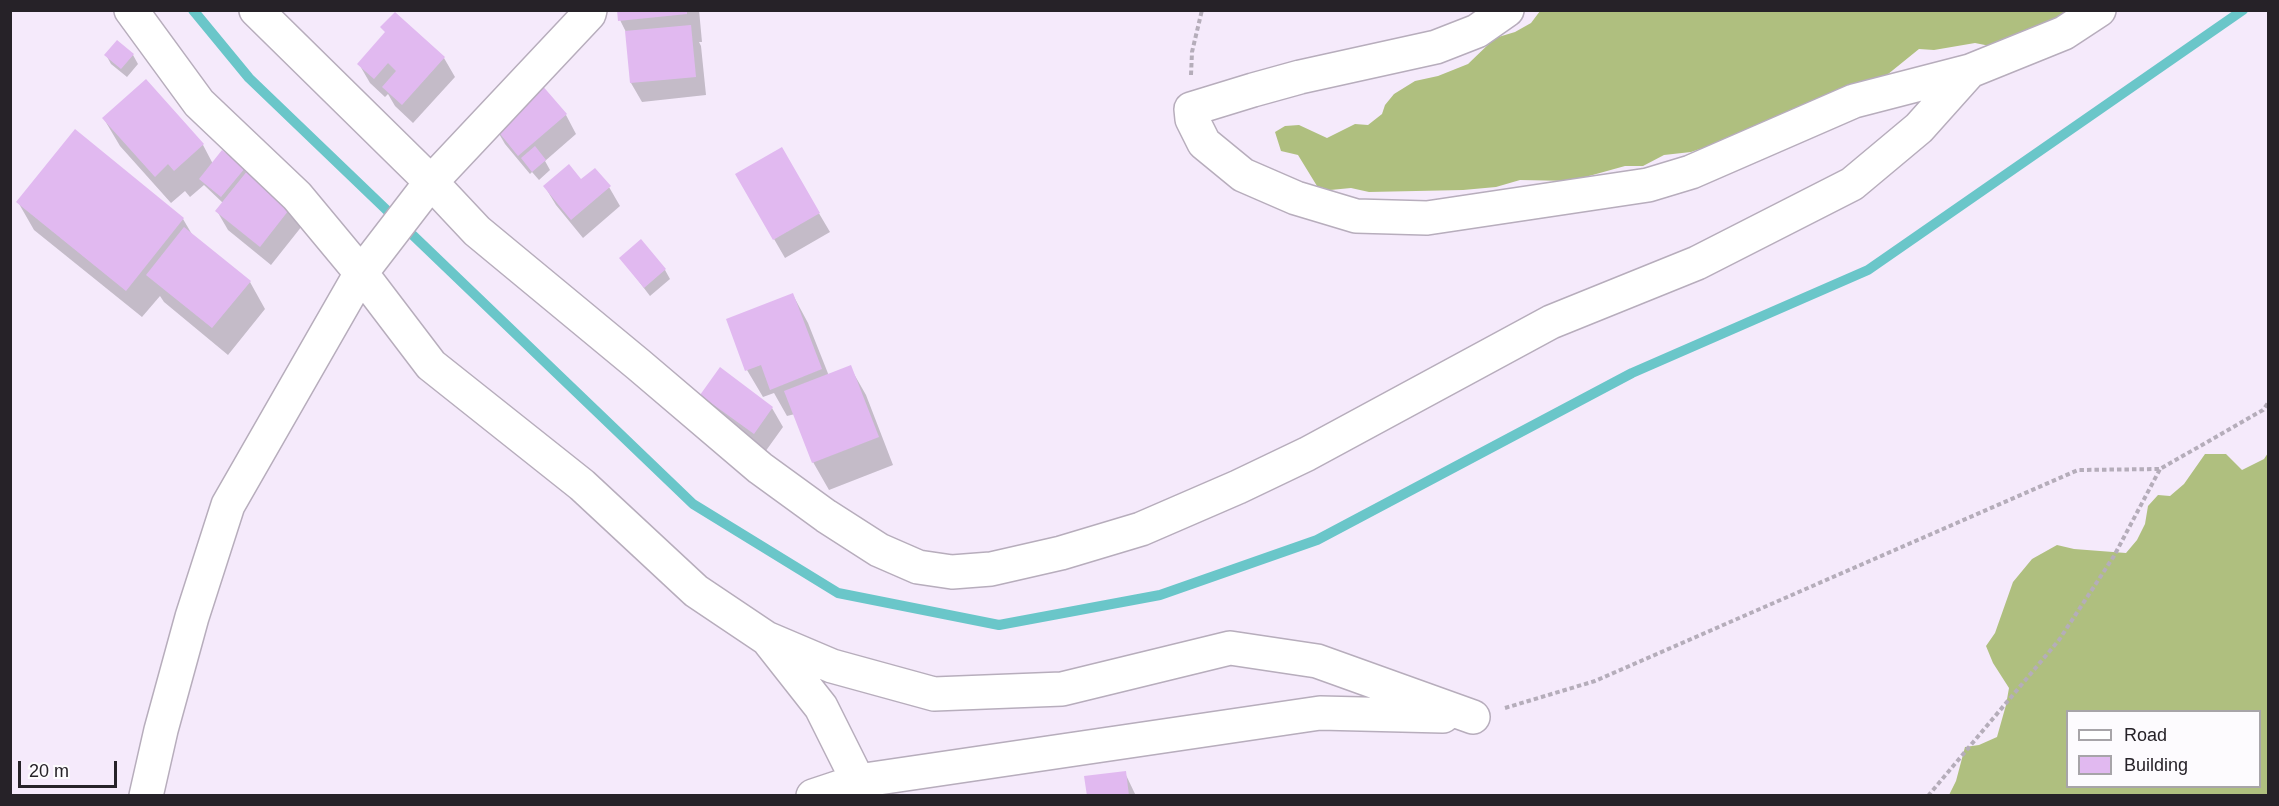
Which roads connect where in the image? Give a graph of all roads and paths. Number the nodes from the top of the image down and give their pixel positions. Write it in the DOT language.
graph roads {
  1 [pos="131,10"];
  2 [pos="256,10"];
  3 [pos="590,10"];
  4 [pos="1203,10"];
  5 [pos="1507,10"];
  6 [pos="2099,10"];
  7 [pos="1970,71"];
  8 [pos="1191,109"];
  9 [pos="431,182"];
  10 [pos="361,273"];
  11 [pos="2268,403"];
  12 [pos="2160,470"];
  13 [pos="766,638"];
  14 [pos="1473,717"];
  15 [pos="858,782"];
  16 [pos="146,795"];
  17 [pos="813,795"];
  18 [pos="1928,795"];
  1 -- 10 [label="street"];
  2 -- 9 [label="street"];
  3 -- 9 [label="street"];
  4 -- 8 [label="path"];
  5 -- 8 [label="street"];
  6 -- 7 [label="street"];
  7 -- 8 [label="street"];
  7 -- 9 [label="street"];
  9 -- 10 [label="street"];
  10 -- 13 [label="street"];
  10 -- 16 [label="street"];
  11 -- 12 [label="path"];
  12 -- 14 [label="path"];
  12 -- 18 [label="path"];
  13 -- 14 [label="street"];
  13 -- 15 [label="street"];
  14 -- 15 [label="street"];
  15 -- 17 [label="street"];
}
